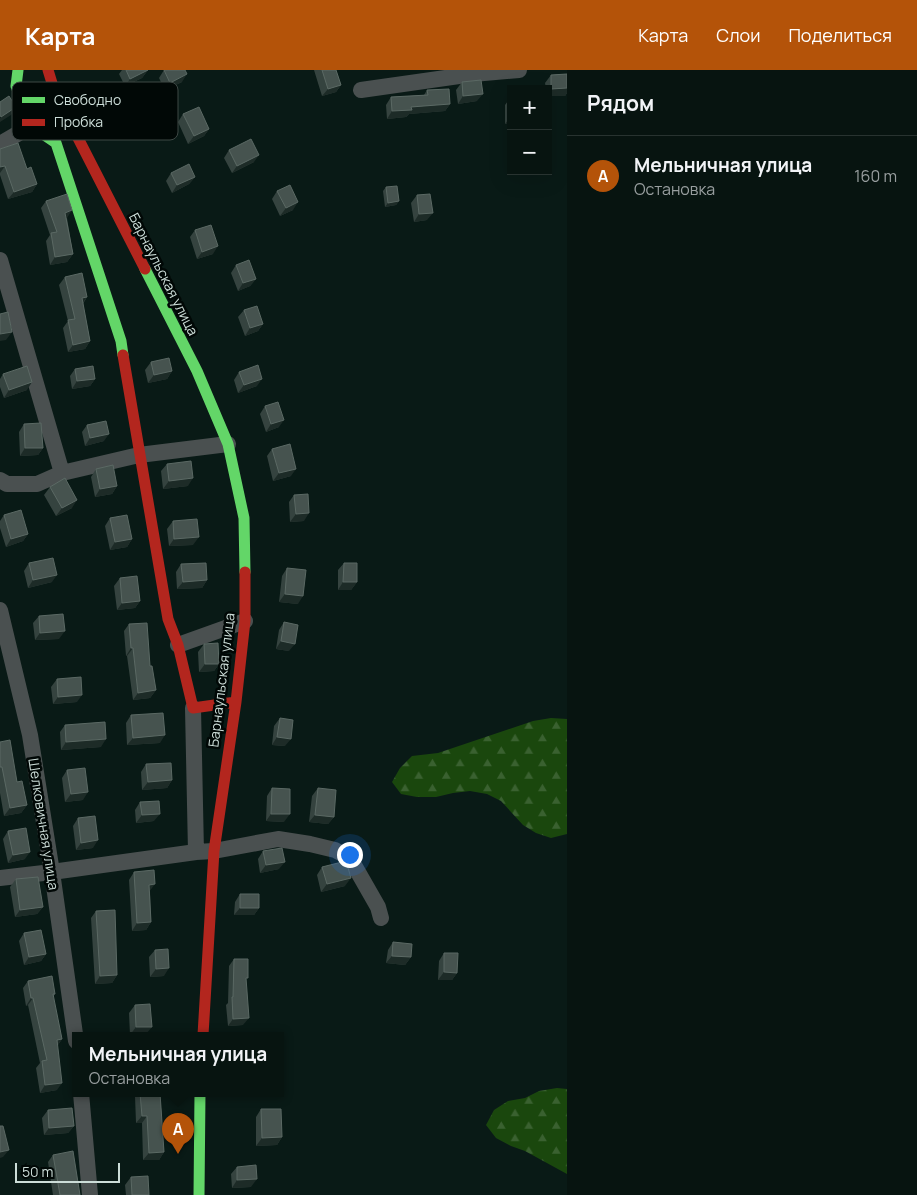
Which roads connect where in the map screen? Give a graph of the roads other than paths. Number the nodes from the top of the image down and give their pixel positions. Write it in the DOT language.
graph roads {
  1 [pos="48,70"];
  2 [pos="519,70"];
  3 [pos="472,72"];
  4 [pos="52,82"];
  5 [pos="361,90"];
  6 [pos="12,137"];
  7 [pos="50,140"];
  8 [pos="79,140"];
  9 [pos="0,144"];
  10 [pos="0,260"];
  11 [pos="228,444"];
  12 [pos="140,455"];
  13 [pos="62,473"];
  14 [pos="0,480"];
  15 [pos="0,610"];
  16 [pos="245,621"];
  17 [pos="178,645"];
  18 [pos="236,702"];
  19 [pos="192,708"];
  20 [pos="214,851"];
  21 [pos="196,852"];
  22 [pos="52,872"];
  23 [pos="0,878"];
  24 [pos="381,918"];
  25 [pos="75,1032"];
  26 [pos="203,1032"];
  27 [pos="81,1097"];
  28 [pos="200,1097"];
  29 [pos="90,1195"];
  30 [pos="199,1195"];
  1 -- 4 [label="main road, Барнаульская улица"];
  2 -- 3 [label="street"];
  3 -- 5 [label="street"];
  6 -- 9 [label="street"];
  7 -- 12 [label="main road"];
  8 -- 11 [label="main road, Барнаульская улица"];
  10 -- 13 [label="street"];
  11 -- 12 [label="street"];
  11 -- 16 [label="main road, Барнаульская улица"];
  12 -- 13 [label="street"];
  12 -- 17 [label="main road"];
  13 -- 14 [label="street"];
  15 -- 22 [label="street, Шелковичная улица"];
  16 -- 17 [label="street"];
  16 -- 18 [label="main road, Барнаульская улица"];
  17 -- 19 [label="main road"];
  18 -- 19 [label="main road"];
  18 -- 20 [label="main road, Барнаульская улица"];
  19 -- 21 [label="street"];
  20 -- 21 [label="street"];
  20 -- 24 [label="street"];
  20 -- 26 [label="main road, Барнаульская улица"];
  21 -- 22 [label="street"];
  22 -- 23 [label="street"];
  22 -- 25 [label="street, Шелковичная улица"];
  27 -- 29 [label="street"];
  28 -- 30 [label="main road"];
}
